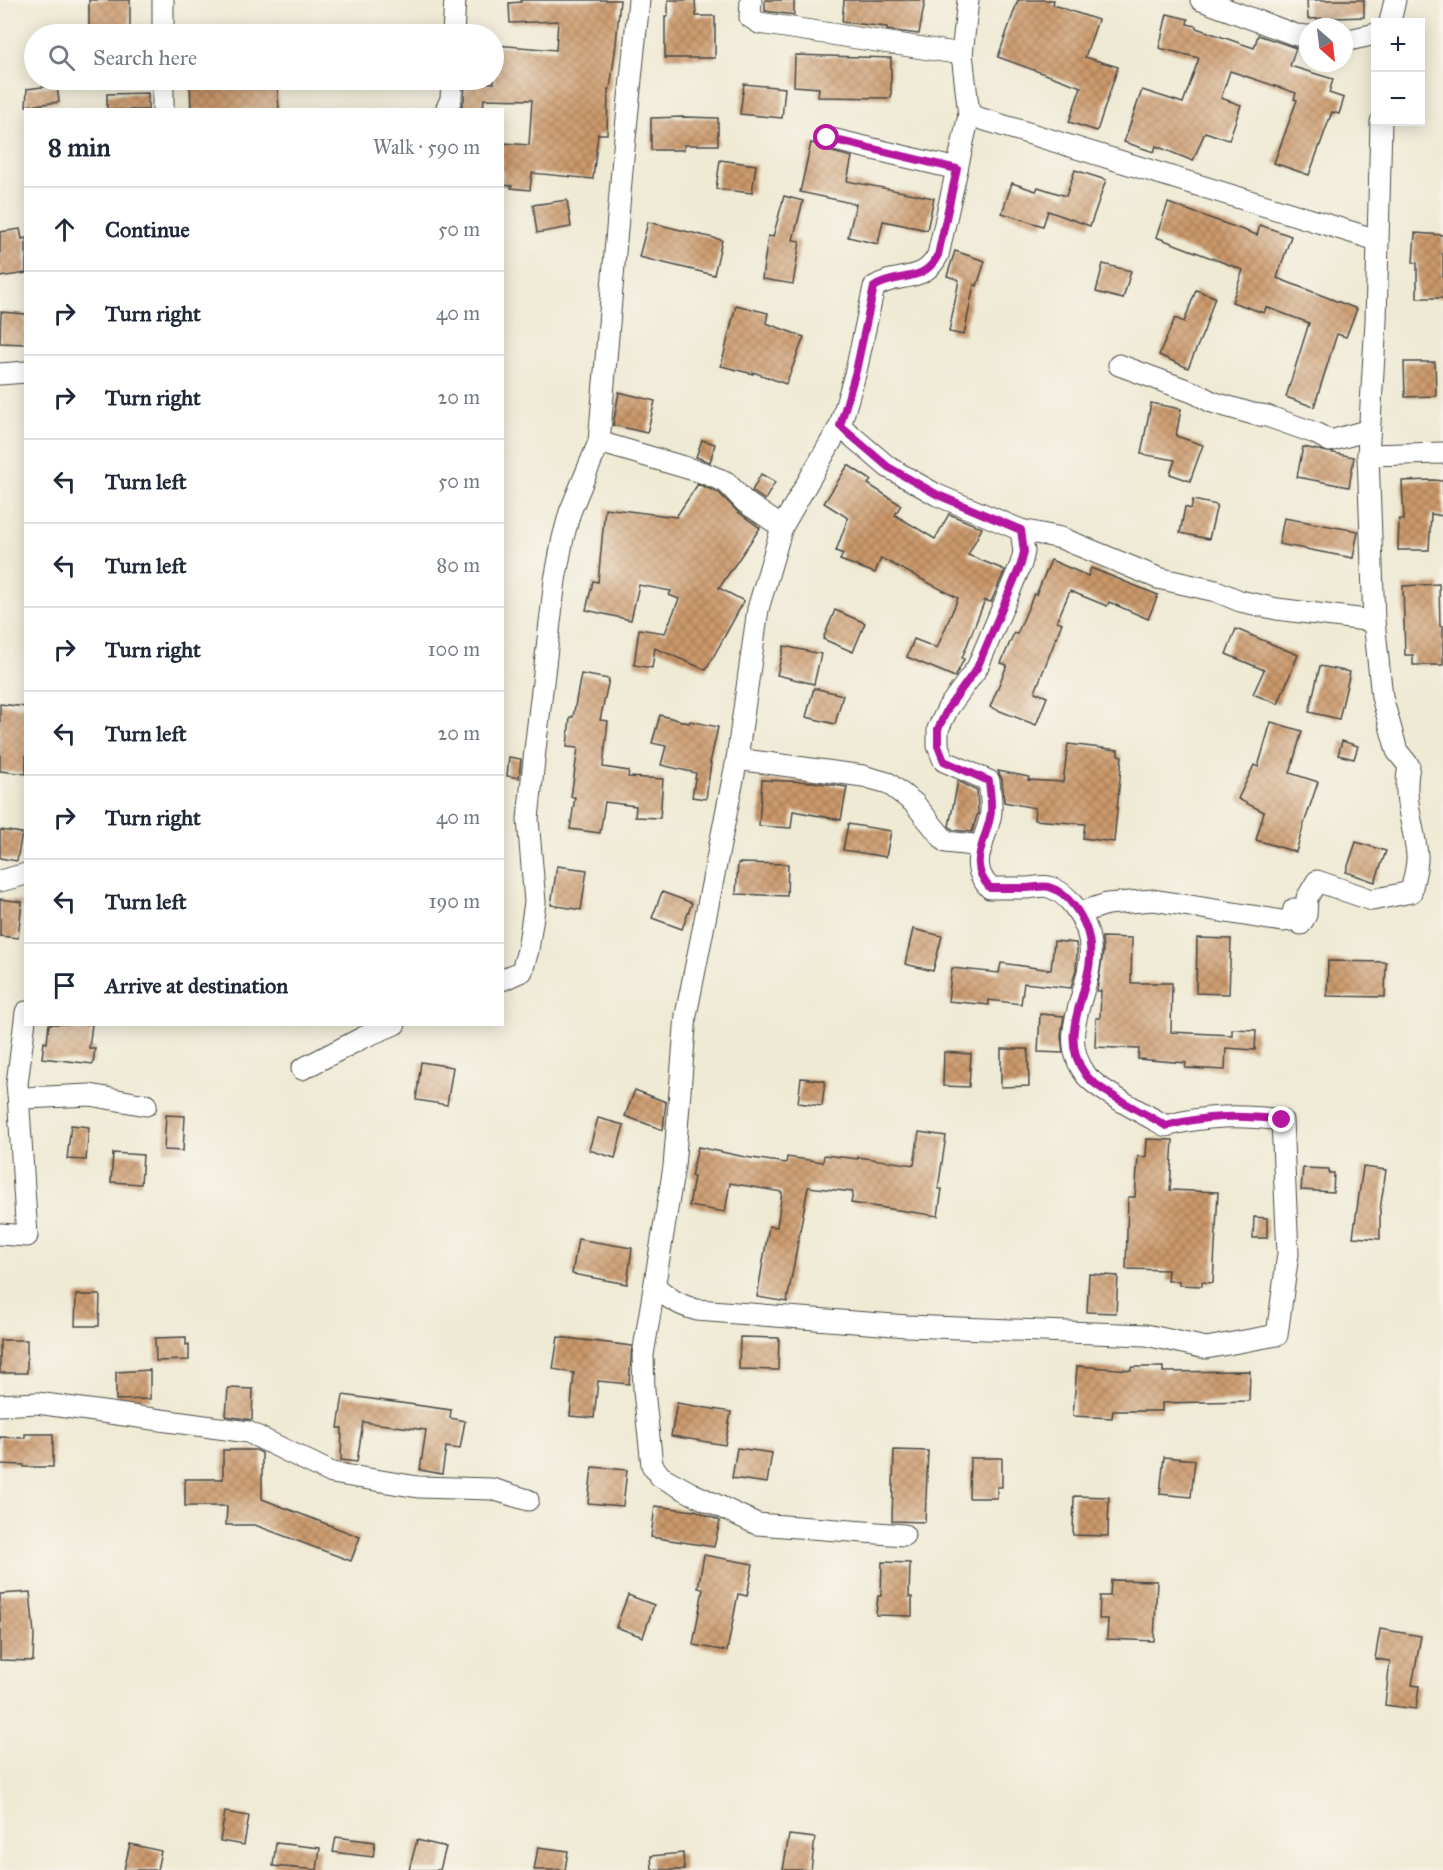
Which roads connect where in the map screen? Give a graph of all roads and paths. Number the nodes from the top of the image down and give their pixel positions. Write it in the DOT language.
graph roads {
  1 [pos="163,0"];
  2 [pos="455,0"];
  3 [pos="639,0"];
  4 [pos="751,0"];
  5 [pos="968,0"];
  6 [pos="1203,0"];
  7 [pos="1395,0"];
  8 [pos="1391,18"];
  9 [pos="163,24"];
  10 [pos="454,24"];
  11 [pos="1299,35"];
  12 [pos="1371,35"];
  13 [pos="1353,39"];
  14 [pos="962,54"];
  15 [pos="163,90"];
  16 [pos="451,90"];
  17 [pos="163,108"];
  18 [pos="447,108"];
  19 [pos="969,115"];
  20 [pos="1381,126"];
  21 [pos="827,138"];
  22 [pos="957,169"];
  23 [pos="1377,240"];
  24 [pos="1119,365"];
  25 [pos="24,372"];
  26 [pos="0,374"];
  27 [pos="840,426"];
  28 [pos="1369,430"];
  29 [pos="599,442"];
  30 [pos="1443,453"];
  31 [pos="1368,455"];
  32 [pos="782,526"];
  33 [pos="1021,530"];
  34 [pos="1374,621"];
  35 [pos="736,759"];
  36 [pos="982,846"];
  37 [pos="24,875"];
  38 [pos="0,882"];
  39 [pos="1079,913"];
  40 [pos="504,979"];
  41 [pos="24,1026"];
  42 [pos="389,1026"];
  43 [pos="302,1069"];
  44 [pos="18,1093"];
  45 [pos="146,1105"];
  46 [pos="0,1234"];
  47 [pos="655,1286"];
  48 [pos="0,1405"];
  49 [pos="528,1500"];
  50 [pos="904,1535"];
  1 -- 9 [label="street"];
  2 -- 10 [label="street"];
  3 -- 29 [label="street"];
  4 -- 14 [label="street"];
  5 -- 14 [label="street"];
  6 -- 11 [label="street"];
  7 -- 8 [label="street"];
  12 -- 13 [label="street"];
  14 -- 19 [label="street"];
  15 -- 17 [label="street"];
  16 -- 18 [label="street"];
  19 -- 22 [label="street"];
  19 -- 23 [label="street"];
  20 -- 23 [label="street"];
  21 -- 22 [label="street"];
  22 -- 27 [label="street"];
  23 -- 28 [label="street"];
  24 -- 28 [label="street"];
  25 -- 26 [label="street"];
  27 -- 32 [label="street"];
  27 -- 33 [label="street"];
  28 -- 31 [label="street"];
  29 -- 32 [label="street"];
  29 -- 40 [label="street"];
  30 -- 31 [label="street"];
  31 -- 34 [label="street"];
  32 -- 35 [label="street"];
  33 -- 34 [label="street"];
  33 -- 36 [label="street"];
  34 -- 39 [label="street"];
  35 -- 36 [label="street"];
  35 -- 47 [label="street"];
  36 -- 39 [label="street"];
  37 -- 38 [label="street"];
  39 -- 47 [label="street"];
  41 -- 44 [label="street"];
  42 -- 43 [label="street"];
  44 -- 45 [label="street"];
  44 -- 46 [label="street"];
  47 -- 50 [label="street"];
  48 -- 49 [label="street"];
}
